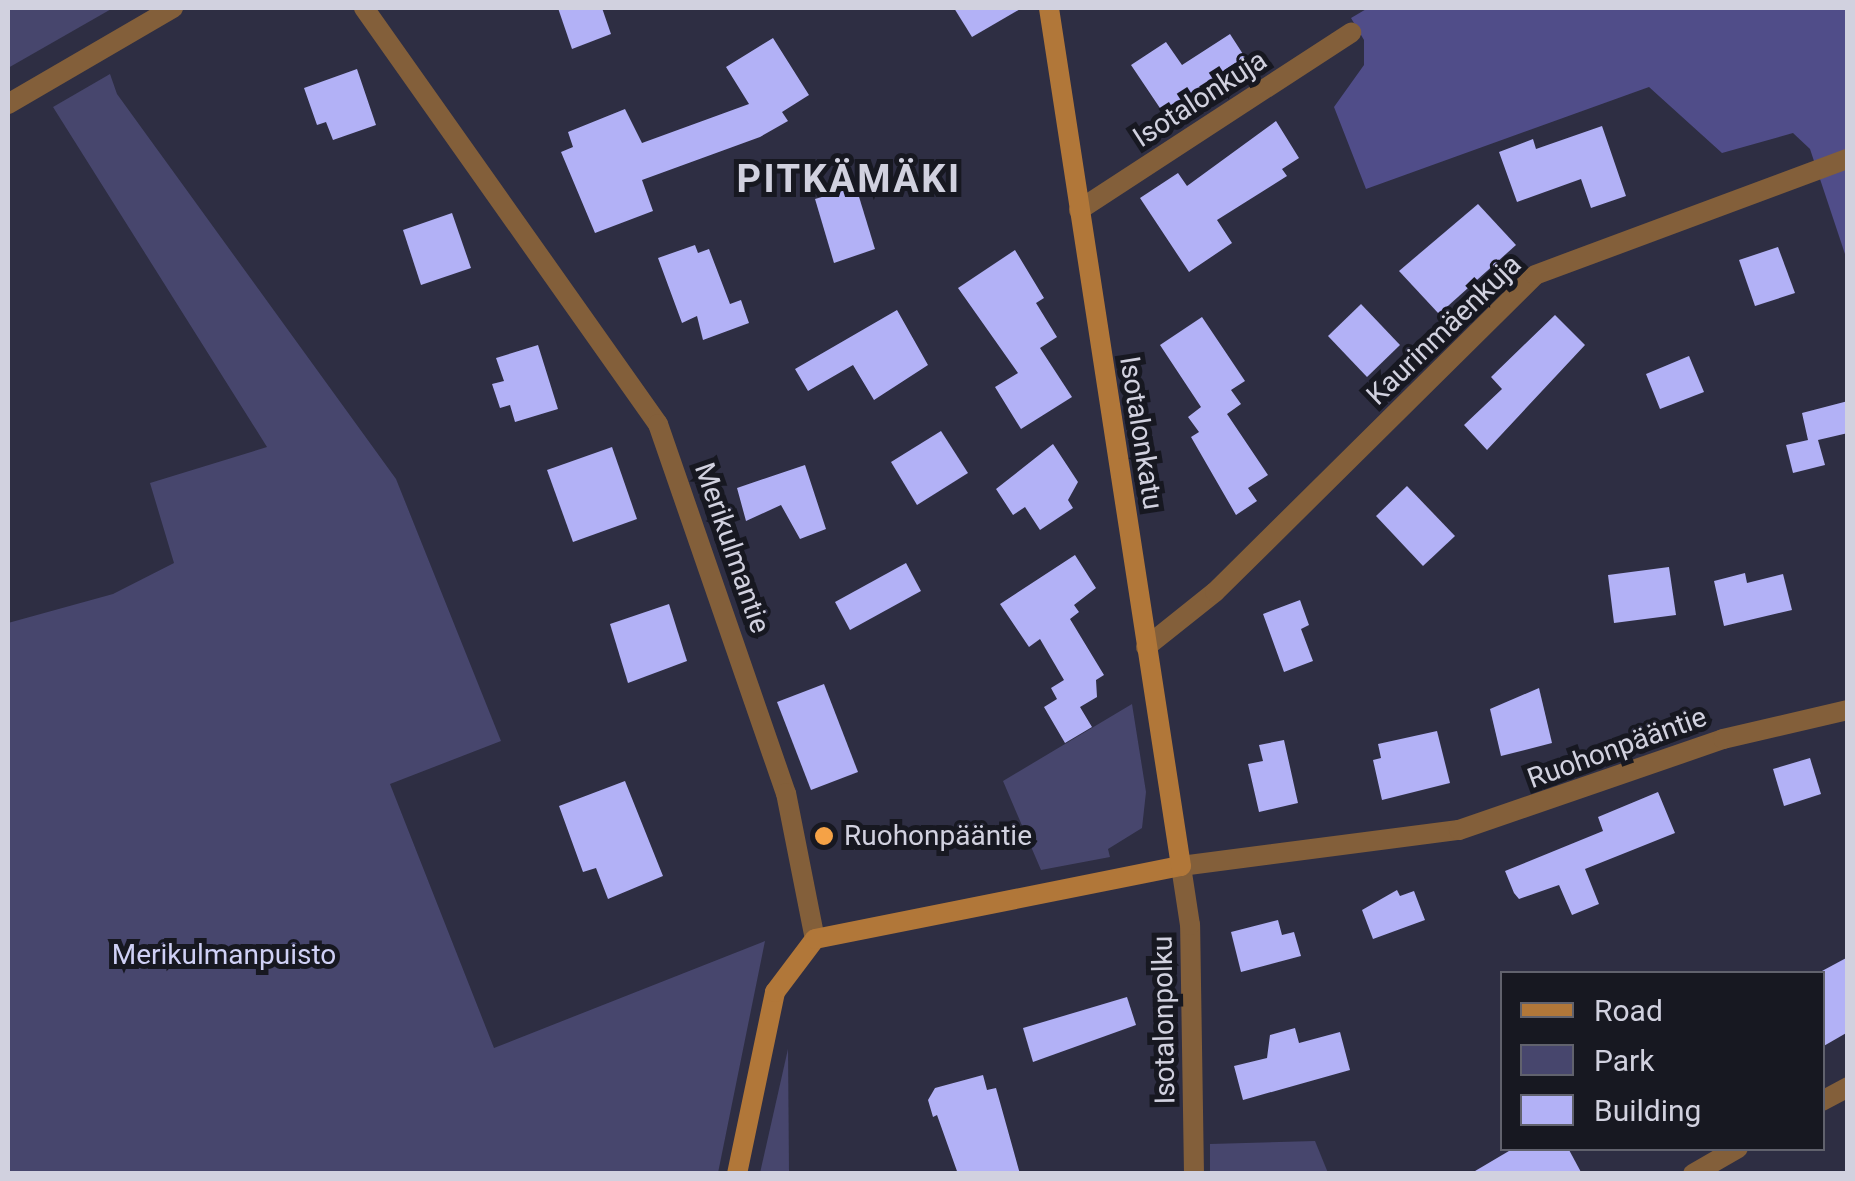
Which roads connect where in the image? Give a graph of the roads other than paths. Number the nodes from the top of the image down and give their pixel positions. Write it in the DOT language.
graph roads {
  1 [pos="173,8"];
  2 [pos="364,8"];
  3 [pos="1049,8"];
  4 [pos="1351,33"];
  5 [pos="8,104"];
  6 [pos="1847,160"];
  7 [pos="1079,210"];
  8 [pos="1146,647"];
  9 [pos="1848,710"];
  10 [pos="1181,866"];
  11 [pos="815,940"];
  12 [pos="1848,1086"];
  13 [pos="1825,1098"];
  14 [pos="1733,1151"];
  15 [pos="736,1174"];
  16 [pos="1194,1174"];
  17 [pos="1693,1174"];
  1 -- 5 [label="street"];
  2 -- 11 [label="street, Merikulmantie"];
  3 -- 7 [label="street, Isotalonkatu"];
  4 -- 7 [label="street, Isotalonkuja"];
  6 -- 8 [label="street, Kaurinmäenkuja"];
  7 -- 8 [label="street, Isotalonkatu"];
  8 -- 10 [label="street, Isotalonkatu"];
  9 -- 10 [label="street, Ruohonpääntie"];
  10 -- 11 [label="street, Ruohonpääntie"];
  10 -- 16 [label="street, Isotalonpolku"];
  11 -- 15 [label="street"];
  12 -- 13 [label="street"];
  14 -- 17 [label="street"];
}
